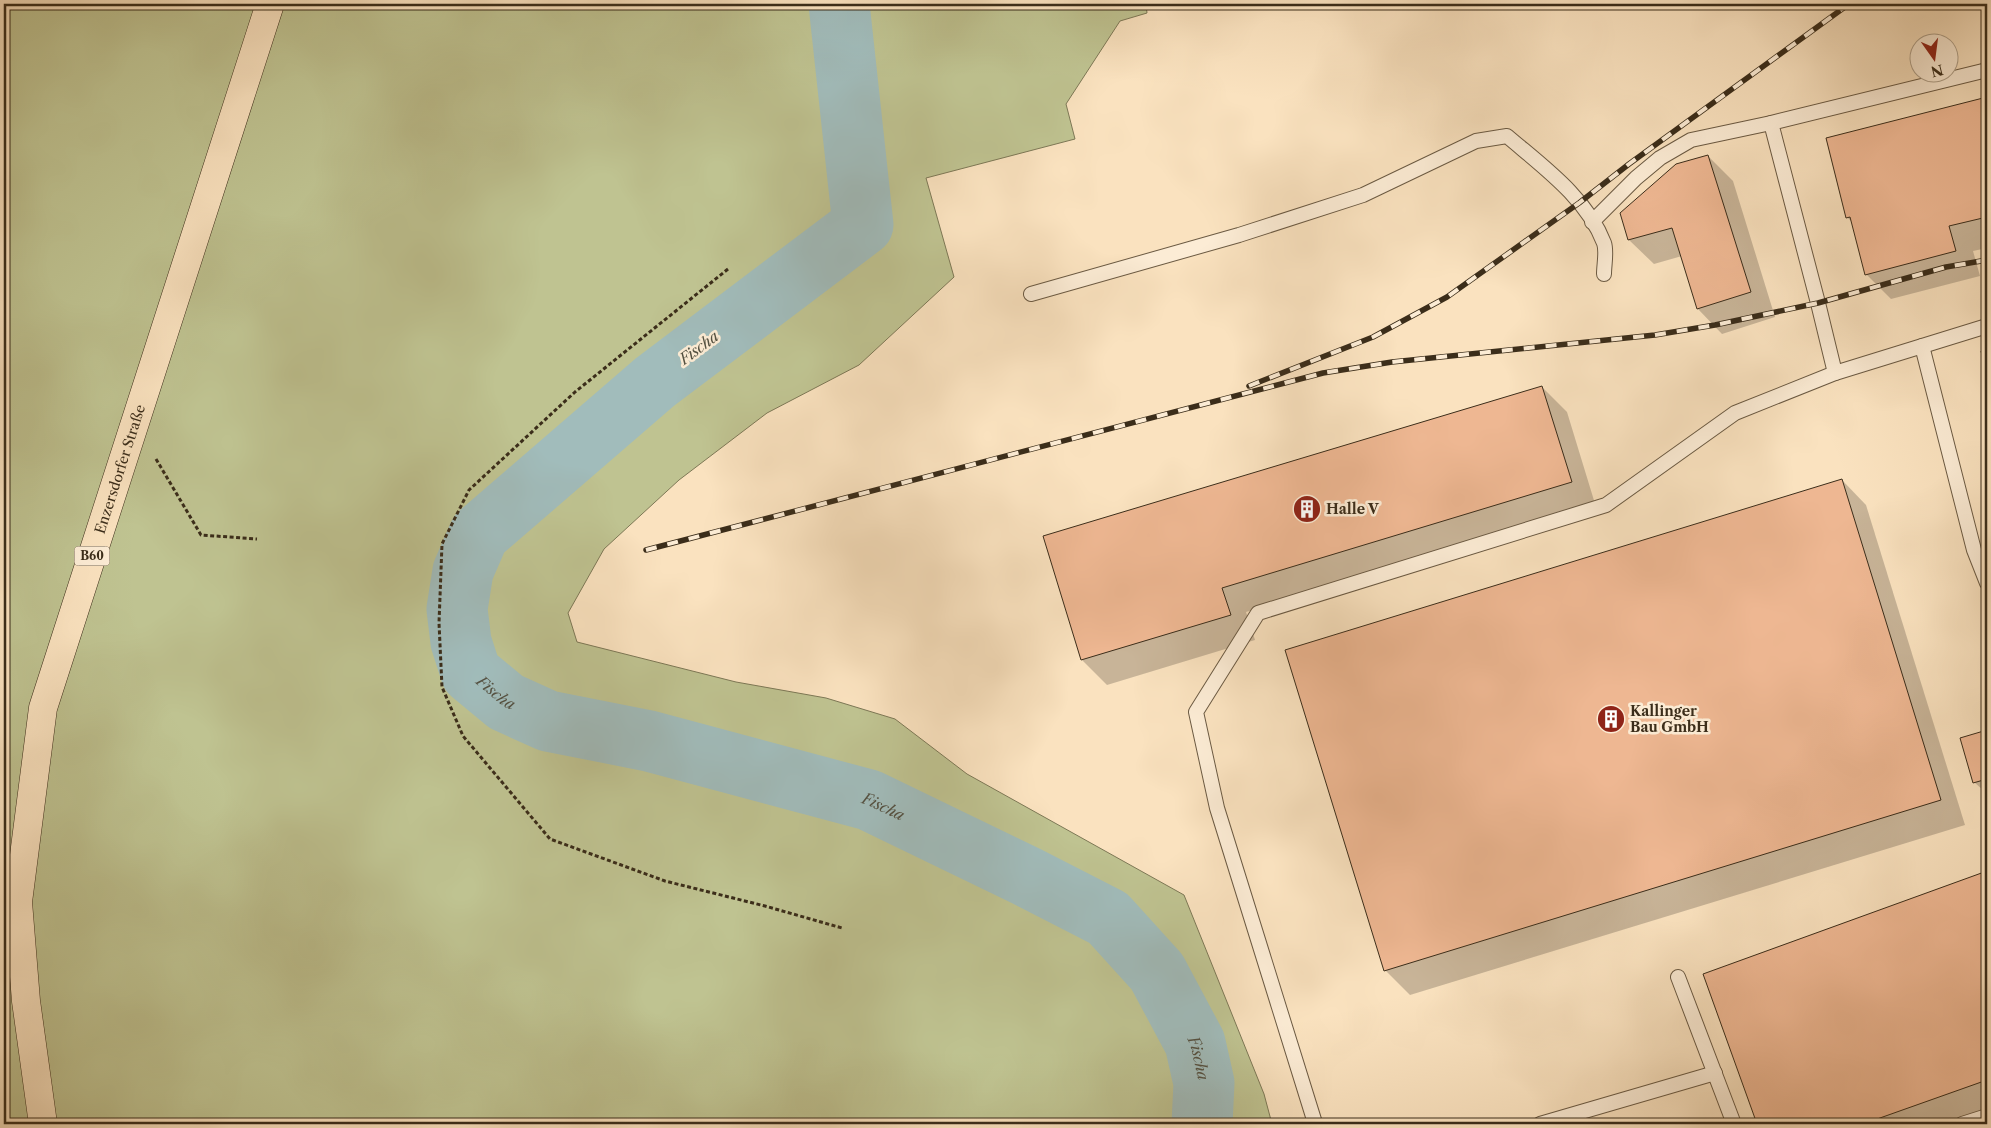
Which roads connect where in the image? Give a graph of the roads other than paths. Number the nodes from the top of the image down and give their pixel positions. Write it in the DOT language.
graph roads {
  1 [pos="270,4"];
  2 [pos="1987,70"];
  3 [pos="1771,123"];
  4 [pos="1592,222"];
  5 [pos="1604,274"];
  6 [pos="1031,294"];
  7 [pos="1987,326"];
  8 [pos="1922,346"];
  9 [pos="1835,373"];
  10 [pos="1987,583"];
  11 [pos="1678,977"];
  12 [pos="1714,1073"];
  13 [pos="1987,1116"];
  14 [pos="43,1124"];
  15 [pos="1317,1124"];
  16 [pos="1540,1124"];
  17 [pos="1734,1124"];
  18 [pos="1962,1124"];
  1 -- 14 [label="main road, Enzersdorfer Straße / B60"];
  2 -- 3 [label="lane"];
  3 -- 4 [label="lane"];
  3 -- 9 [label="lane"];
  4 -- 5 [label="lane"];
  4 -- 6 [label="lane"];
  7 -- 8 [label="lane"];
  8 -- 9 [label="lane"];
  8 -- 10 [label="lane"];
  9 -- 15 [label="lane"];
  11 -- 12 [label="lane"];
  12 -- 16 [label="lane"];
  12 -- 17 [label="lane"];
  13 -- 18 [label="lane"];
}
